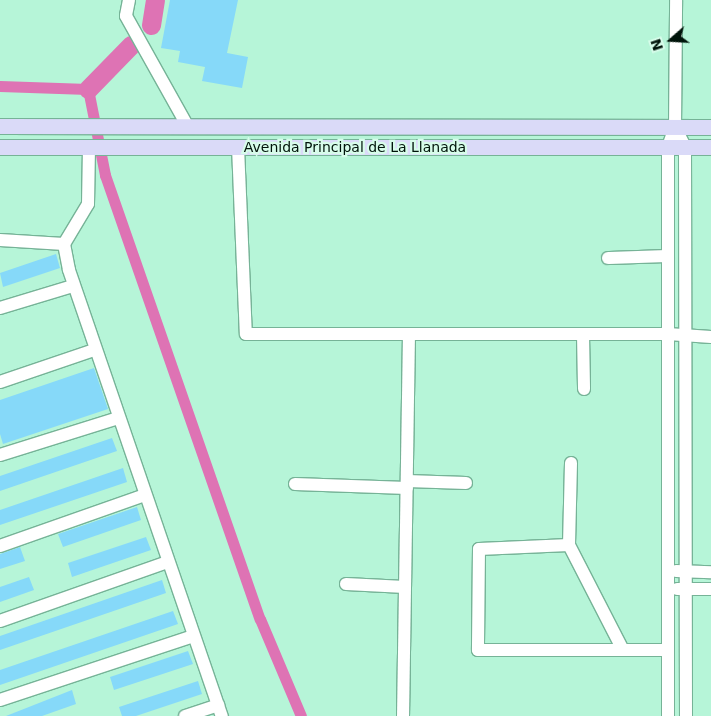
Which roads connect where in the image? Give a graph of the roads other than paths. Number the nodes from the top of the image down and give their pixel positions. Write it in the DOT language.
graph roads {
  1 [pos="129,0"];
  2 [pos="676,0"];
  3 [pos="0,126"];
  4 [pos="188,126"];
  5 [pos="675,127"];
  6 [pos="711,127"];
  7 [pos="0,147"];
  8 [pos="89,147"];
  9 [pos="175,147"];
  10 [pos="208,147"];
  11 [pos="238,147"];
  12 [pos="668,147"];
  13 [pos="685,147"];
  14 [pos="711,147"];
  15 [pos="0,240"];
  16 [pos="64,244"];
  17 [pos="668,256"];
  18 [pos="608,258"];
  19 [pos="73,286"];
  20 [pos="0,308"];
  21 [pos="668,334"];
  22 [pos="583,335"];
  23 [pos="409,336"];
  24 [pos="685,337"];
  25 [pos="711,337"];
  26 [pos="94,350"];
  27 [pos="0,382"];
  28 [pos="584,389"];
  29 [pos="118,418"];
  30 [pos="0,455"];
  31 [pos="571,463"];
  32 [pos="466,483"];
  33 [pos="295,484"];
  34 [pos="407,485"];
  35 [pos="145,495"];
  36 [pos="569,545"];
  37 [pos="0,546"];
  38 [pos="168,562"];
  39 [pos="667,571"];
  40 [pos="684,571"];
  41 [pos="711,572"];
  42 [pos="346,584"];
  43 [pos="405,587"];
  44 [pos="667,589"];
  45 [pos="684,589"];
  46 [pos="711,589"];
  47 [pos="0,621"];
  48 [pos="192,636"];
  49 [pos="622,650"];
  50 [pos="668,650"];
  51 [pos="0,700"];
  52 [pos="220,710"];
  53 [pos="184,716"];
  54 [pos="403,716"];
  55 [pos="668,716"];
  56 [pos="686,716"];
  1 -- 4 [label="street"];
  2 -- 5 [label="street"];
  3 -- 4 [label="main road, Avenida Principal de La Llanada"];
  4 -- 5 [label="main road, Avenida Principal de La Llanada"];
  4 -- 9 [label="main road"];
  4 -- 10 [label="main road"];
  5 -- 6 [label="main road, Avenida Principal de La Llanada"];
  5 -- 12 [label="street"];
  5 -- 13 [label="street"];
  7 -- 8 [label="main road, Avenida Principal de La Llanada"];
  8 -- 9 [label="main road, Avenida Principal de La Llanada"];
  8 -- 16 [label="street"];
  9 -- 10 [label="main road, Avenida Principal de La Llanada"];
  10 -- 11 [label="main road, Avenida Principal de La Llanada"];
  11 -- 12 [label="main road, Avenida Principal de La Llanada"];
  11 -- 23 [label="street"];
  12 -- 13 [label="main road, Avenida Principal de La Llanada"];
  12 -- 17 [label="street"];
  13 -- 14 [label="main road, Avenida Principal de La Llanada"];
  13 -- 24 [label="street"];
  15 -- 16 [label="street"];
  16 -- 19 [label="street"];
  17 -- 18 [label="street"];
  17 -- 21 [label="street"];
  19 -- 20 [label="street"];
  19 -- 26 [label="street"];
  21 -- 22 [label="street"];
  21 -- 24 [label="street"];
  21 -- 39 [label="street"];
  22 -- 23 [label="street"];
  22 -- 28 [label="street"];
  23 -- 34 [label="street"];
  24 -- 25 [label="street"];
  24 -- 40 [label="street"];
  26 -- 27 [label="street"];
  26 -- 29 [label="street"];
  29 -- 30 [label="street"];
  29 -- 35 [label="street"];
  31 -- 36 [label="street"];
  32 -- 34 [label="street"];
  33 -- 34 [label="street"];
  34 -- 43 [label="street"];
  35 -- 37 [label="street"];
  35 -- 38 [label="street"];
  36 -- 49 [label="street"];
  36 -- 49 [label="street"];
  38 -- 47 [label="street"];
  38 -- 48 [label="street"];
  39 -- 40 [label="street"];
  39 -- 44 [label="street"];
  40 -- 41 [label="street"];
  40 -- 45 [label="street"];
  42 -- 43 [label="street"];
  43 -- 54 [label="street"];
  44 -- 45 [label="street"];
  44 -- 50 [label="street"];
  45 -- 46 [label="street"];
  45 -- 56 [label="street"];
  48 -- 51 [label="street"];
  48 -- 52 [label="street"];
  49 -- 50 [label="street"];
  50 -- 55 [label="street"];
  52 -- 53 [label="street"];
}
